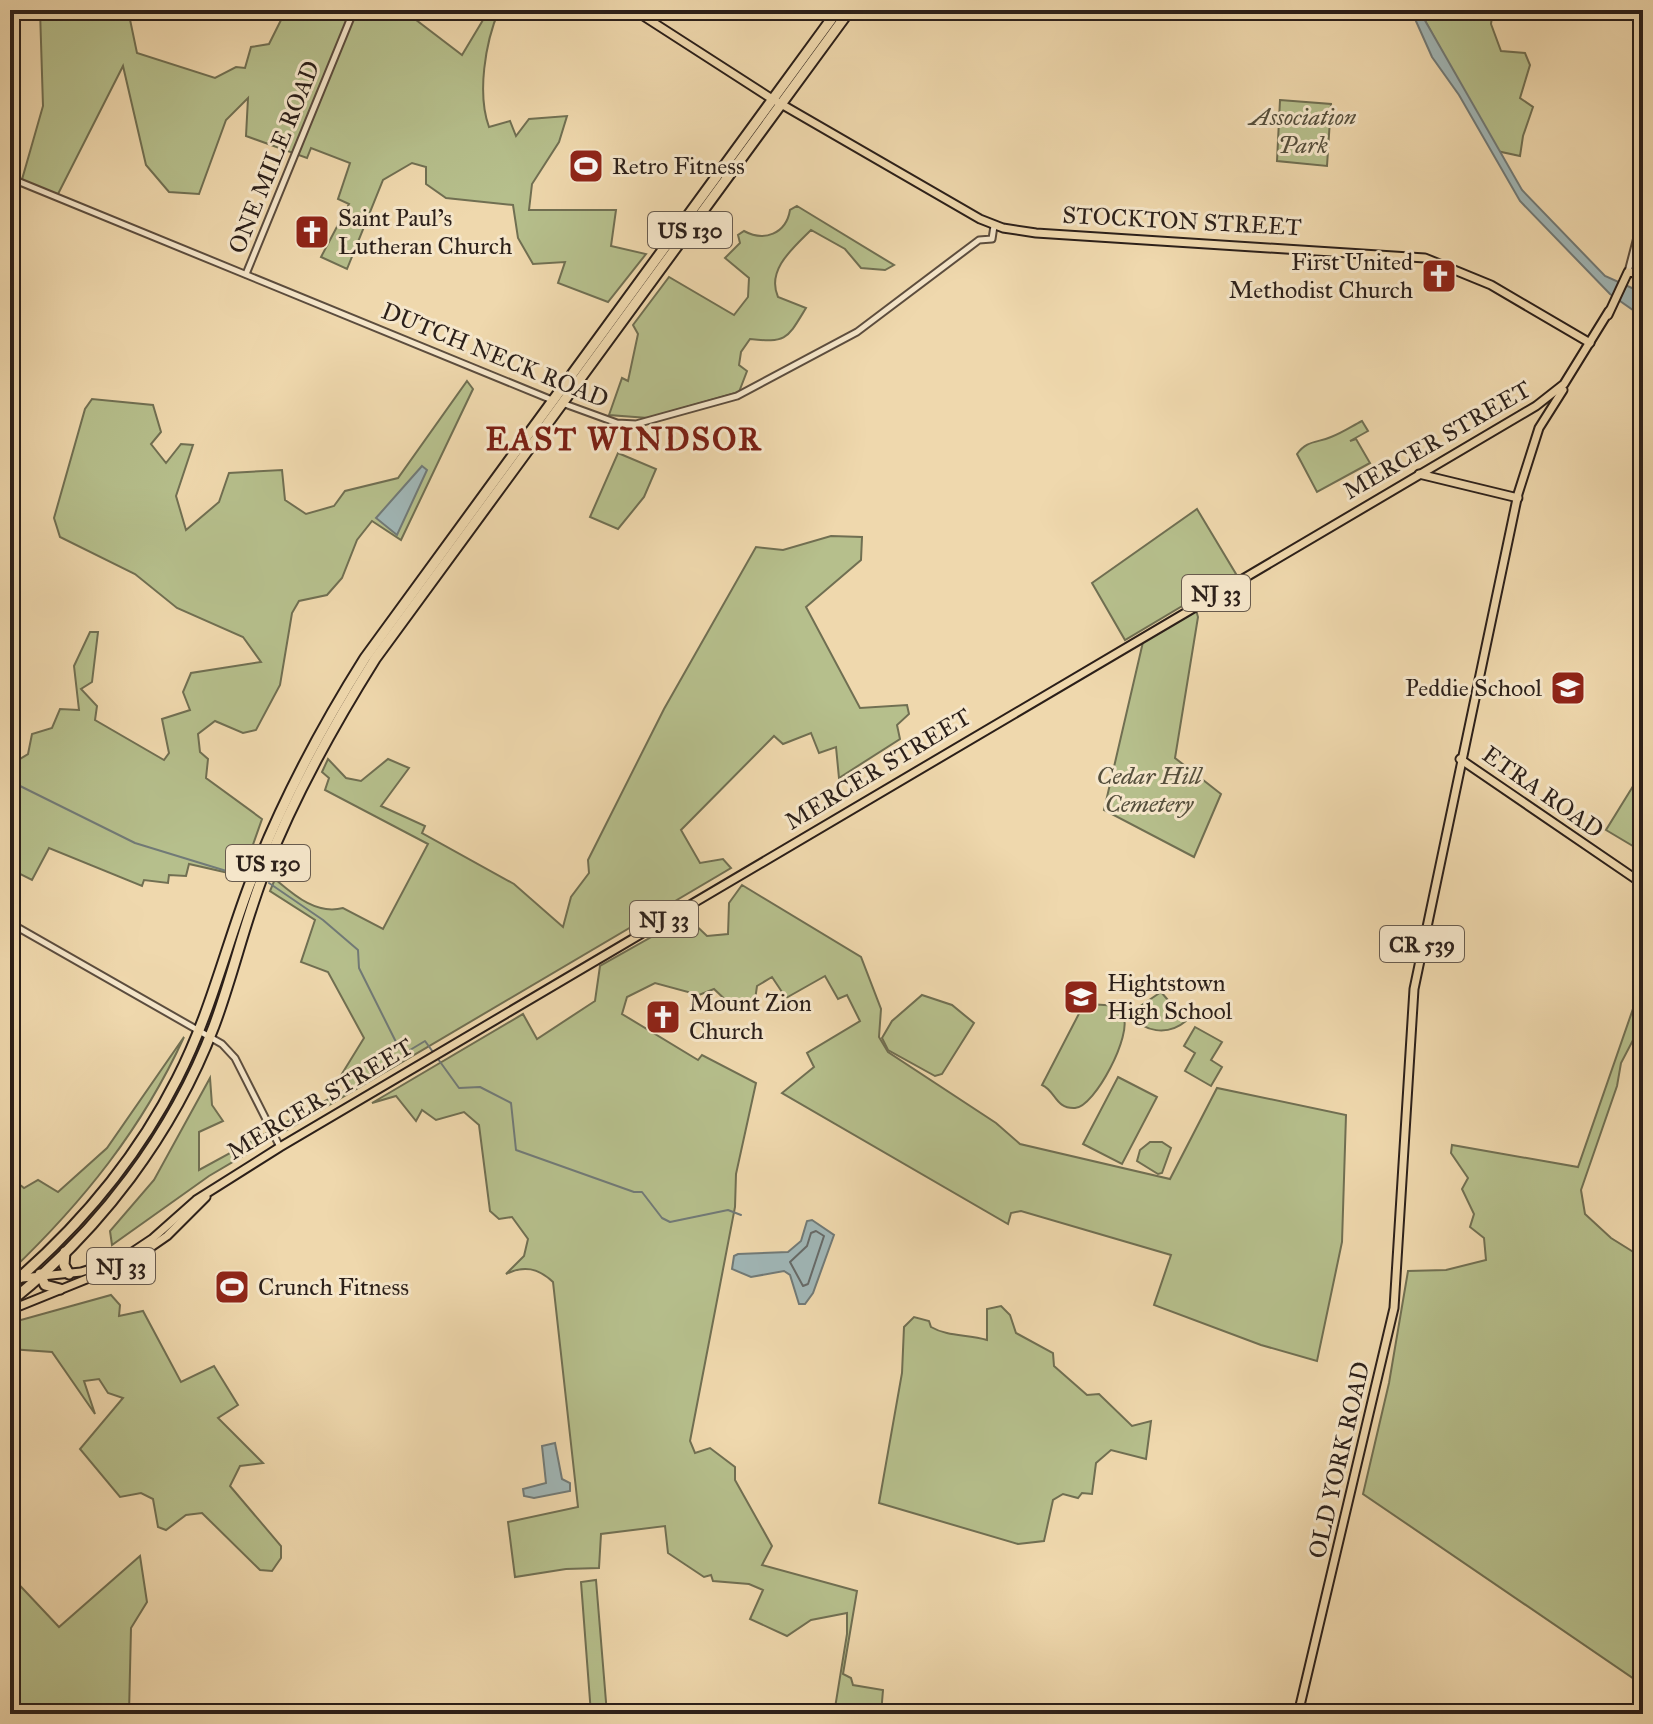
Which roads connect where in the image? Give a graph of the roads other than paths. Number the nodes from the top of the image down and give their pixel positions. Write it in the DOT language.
graph roads {
  1 [pos="354,10"];
  2 [pos="634,10"];
  3 [pos="838,10"];
  4 [pos="850,10"];
  5 [pos="779,103"];
  6 [pos="10,178"];
  7 [pos="702,198"];
  8 [pos="704,212"];
  9 [pos="1643,214"];
  10 [pos="994,226"];
  11 [pos="671,240"];
  12 [pos="979,240"];
  13 [pos="673,253"];
  14 [pos="1628,272"];
  15 [pos="246,274"];
  16 [pos="1640,274"];
  17 [pos="1623,284"];
  18 [pos="1590,343"];
  19 [pos="1564,384"];
  20 [pos="558,402"];
  21 [pos="1419,474"];
  22 [pos="1519,498"];
  23 [pos="1460,759"];
  24 [pos="1643,884"];
  25 [pos="10,923"];
  26 [pos="200,1029"];
  27 [pos="210,1035"];
  28 [pos="280,1147"];
  29 [pos="213,1190"];
  30 [pos="65,1252"];
  31 [pos="42,1259"];
  32 [pos="69,1274"];
  33 [pos="41,1276"];
  34 [pos="13,1284"];
  35 [pos="60,1289"];
  36 [pos="10,1302"];
  37 [pos="10,1310"];
  38 [pos="10,1708"];
  39 [pos="46,1714"];
  40 [pos="1298,1714"];
  1 -- 15 [label="street, ONE MILE ROAD"];
  2 -- 5 [label="main road, STOCKTON STREET"];
  3 -- 5 [label="highway, US 130"];
  4 -- 5 [label="highway, US 130"];
  5 -- 7 [label="highway, US 130"];
  5 -- 8 [label="highway, US 130"];
  5 -- 10 [label="main road, STOCKTON STREET"];
  6 -- 15 [label="street, DUTCH NECK ROAD"];
  7 -- 8 [label="highway"];
  7 -- 11 [label="highway, US 130"];
  8 -- 13 [label="highway, US 130"];
  9 -- 14 [label="street"];
  10 -- 12 [label="street, DUTCH NECK ROAD"];
  10 -- 12 [label="street"];
  10 -- 18 [label="main road, STOCKTON STREET"];
  11 -- 13 [label="highway"];
  11 -- 20 [label="highway, US 130"];
  12 -- 20 [label="street, DUTCH NECK ROAD"];
  13 -- 20 [label="highway, US 130"];
  14 -- 16 [label="main road"];
  14 -- 17 [label="main road, NJ 33"];
  15 -- 20 [label="street, DUTCH NECK ROAD"];
  16 -- 17 [label="main road"];
  17 -- 18 [label="main road, NJ 33"];
  18 -- 19 [label="main road, NJ 33"];
  19 -- 21 [label="main road, MERCER STREET / NJ 33"];
  19 -- 22 [label="main road, CR 539"];
  20 -- 26 [label="highway, US 130"];
  20 -- 27 [label="highway, US 130"];
  21 -- 22 [label="main road"];
  21 -- 28 [label="main road, MERCER STREET / NJ 33"];
  22 -- 23 [label="main road, CR 539"];
  23 -- 24 [label="main road, ETRA ROAD"];
  23 -- 40 [label="main road, OLD YORK ROAD / CR 539"];
  25 -- 26 [label="street"];
  26 -- 27 [label="street"];
  26 -- 31 [label="highway, US 130"];
  27 -- 28 [label="street"];
  27 -- 30 [label="highway, US 130"];
  28 -- 29 [label="main road, MERCER STREET / NJ 33"];
  29 -- 32 [label="main road, MERCER STREET / NJ 33"];
  29 -- 35 [label="main road, MERCER STREET / NJ 33"];
  30 -- 32 [label="highway"];
  30 -- 33 [label="highway, US 130"];
  31 -- 33 [label="highway"];
  31 -- 34 [label="highway, US 130"];
  32 -- 33 [label="main road, MERCER STREET / NJ 33"];
  33 -- 34 [label="main road, MERCER STREET / NJ 33"];
  33 -- 35 [label="highway"];
  33 -- 36 [label="highway, US 130"];
  35 -- 37 [label="main road, MERCER STREET / NJ 33"];
  38 -- 39 [label="street"];
}
